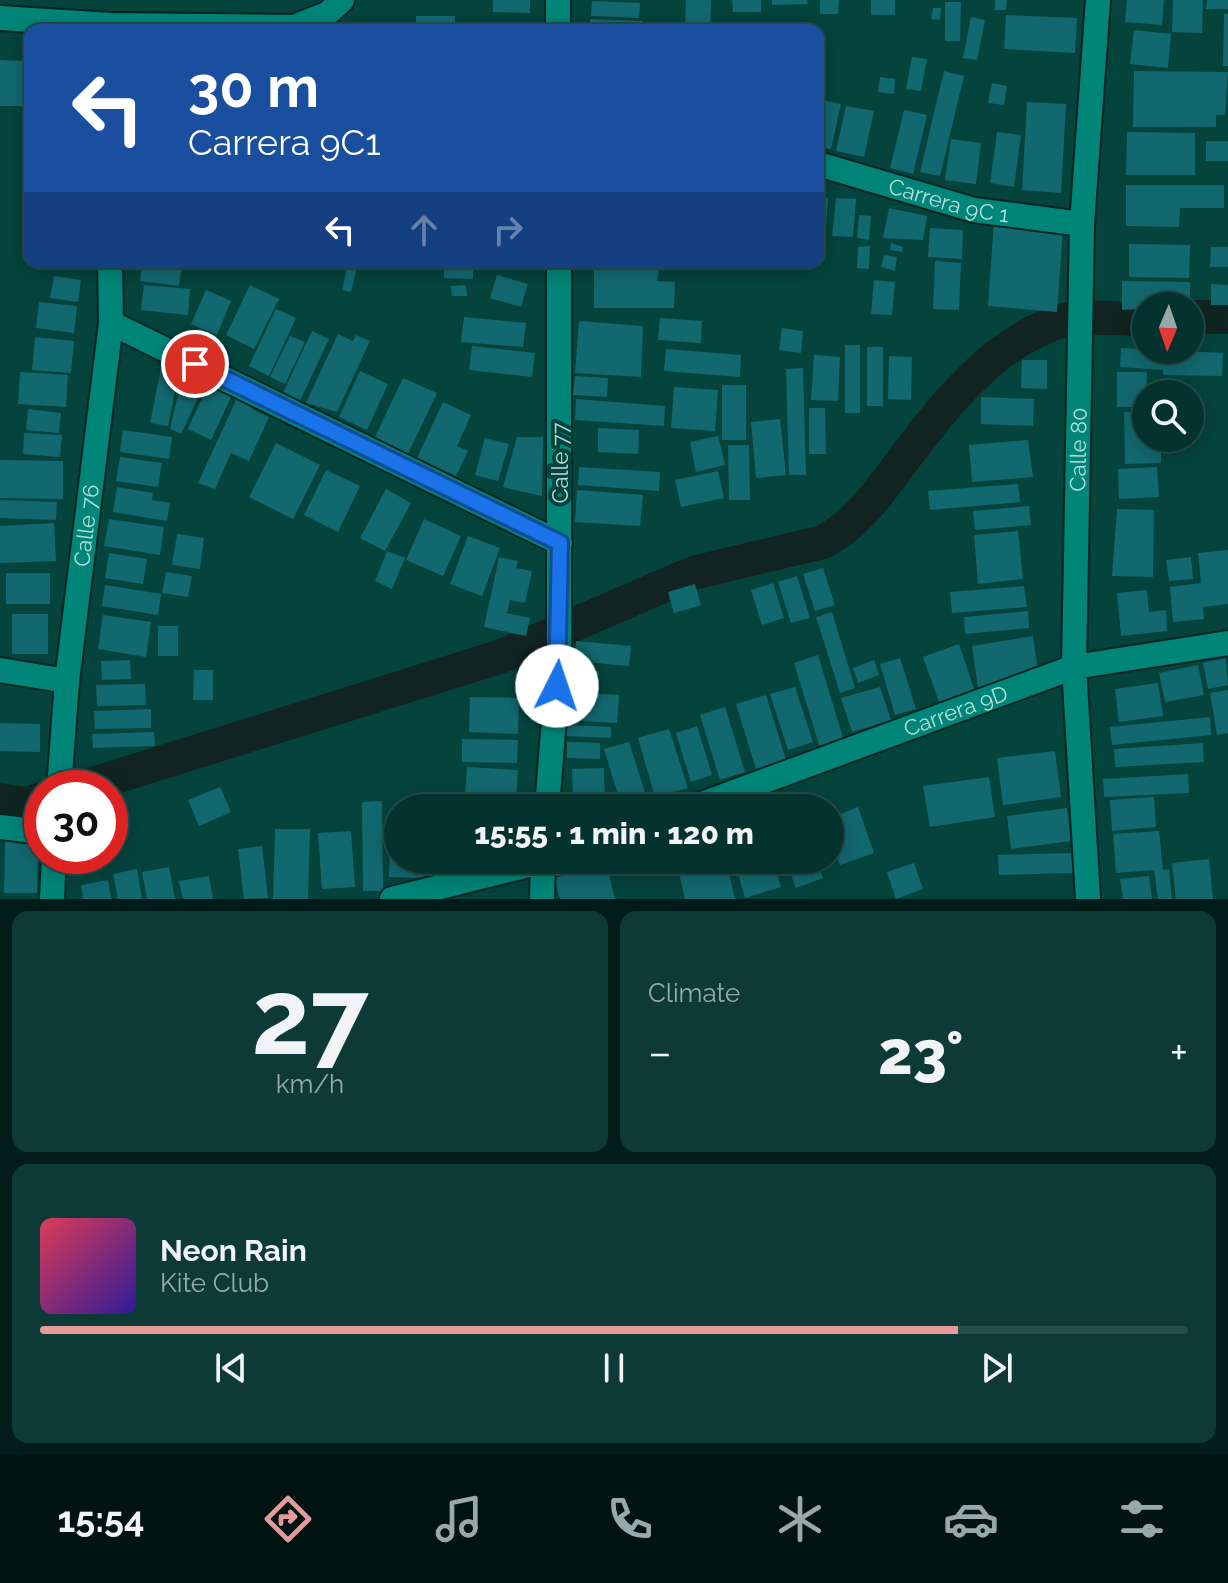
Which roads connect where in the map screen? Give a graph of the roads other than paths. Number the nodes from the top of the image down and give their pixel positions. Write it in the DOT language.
graph roads {
  1 [pos="342,0"];
  2 [pos="558,0"];
  3 [pos="1098,0"];
  4 [pos="0,18"];
  5 [pos="66,24"];
  6 [pos="302,24"];
  7 [pos="558,24"];
  8 [pos="824,166"];
  9 [pos="1082,224"];
  10 [pos="110,268"];
  11 [pos="559,268"];
  12 [pos="111,323"];
  13 [pos="560,543"];
  14 [pos="1228,643"];
  15 [pos="1074,667"];
  16 [pos="0,670"];
  17 [pos="67,681"];
  18 [pos="60,770"];
  19 [pos="548,794"];
  20 [pos="729,794"];
  21 [pos="0,827"];
  22 [pos="24,830"];
  23 [pos="53,874"];
  24 [pos="493,874"];
  25 [pos="544,874"];
  26 [pos="52,899"];
  27 [pos="392,899"];
  28 [pos="542,899"];
  29 [pos="1088,899"];
  1 -- 6 [label="street"];
  2 -- 7 [label="street"];
  3 -- 9 [label="street, Calle 80"];
  4 -- 5 [label="street"];
  8 -- 9 [label="street, Carrera 9C 1"];
  9 -- 15 [label="street, Calle 80"];
  10 -- 12 [label="street, Calle 76"];
  11 -- 13 [label="street, Calle 77"];
  12 -- 13 [label="street"];
  12 -- 17 [label="street, Calle 76"];
  13 -- 19 [label="street, Calle 77"];
  14 -- 15 [label="street, Carrera 9D"];
  15 -- 20 [label="street, Carrera 9D"];
  15 -- 29 [label="street, Calle 80"];
  16 -- 17 [label="street"];
  17 -- 18 [label="street, Calle 76"];
  21 -- 22 [label="street"];
  23 -- 26 [label="street"];
  24 -- 27 [label="street"];
  25 -- 28 [label="street"];
}
